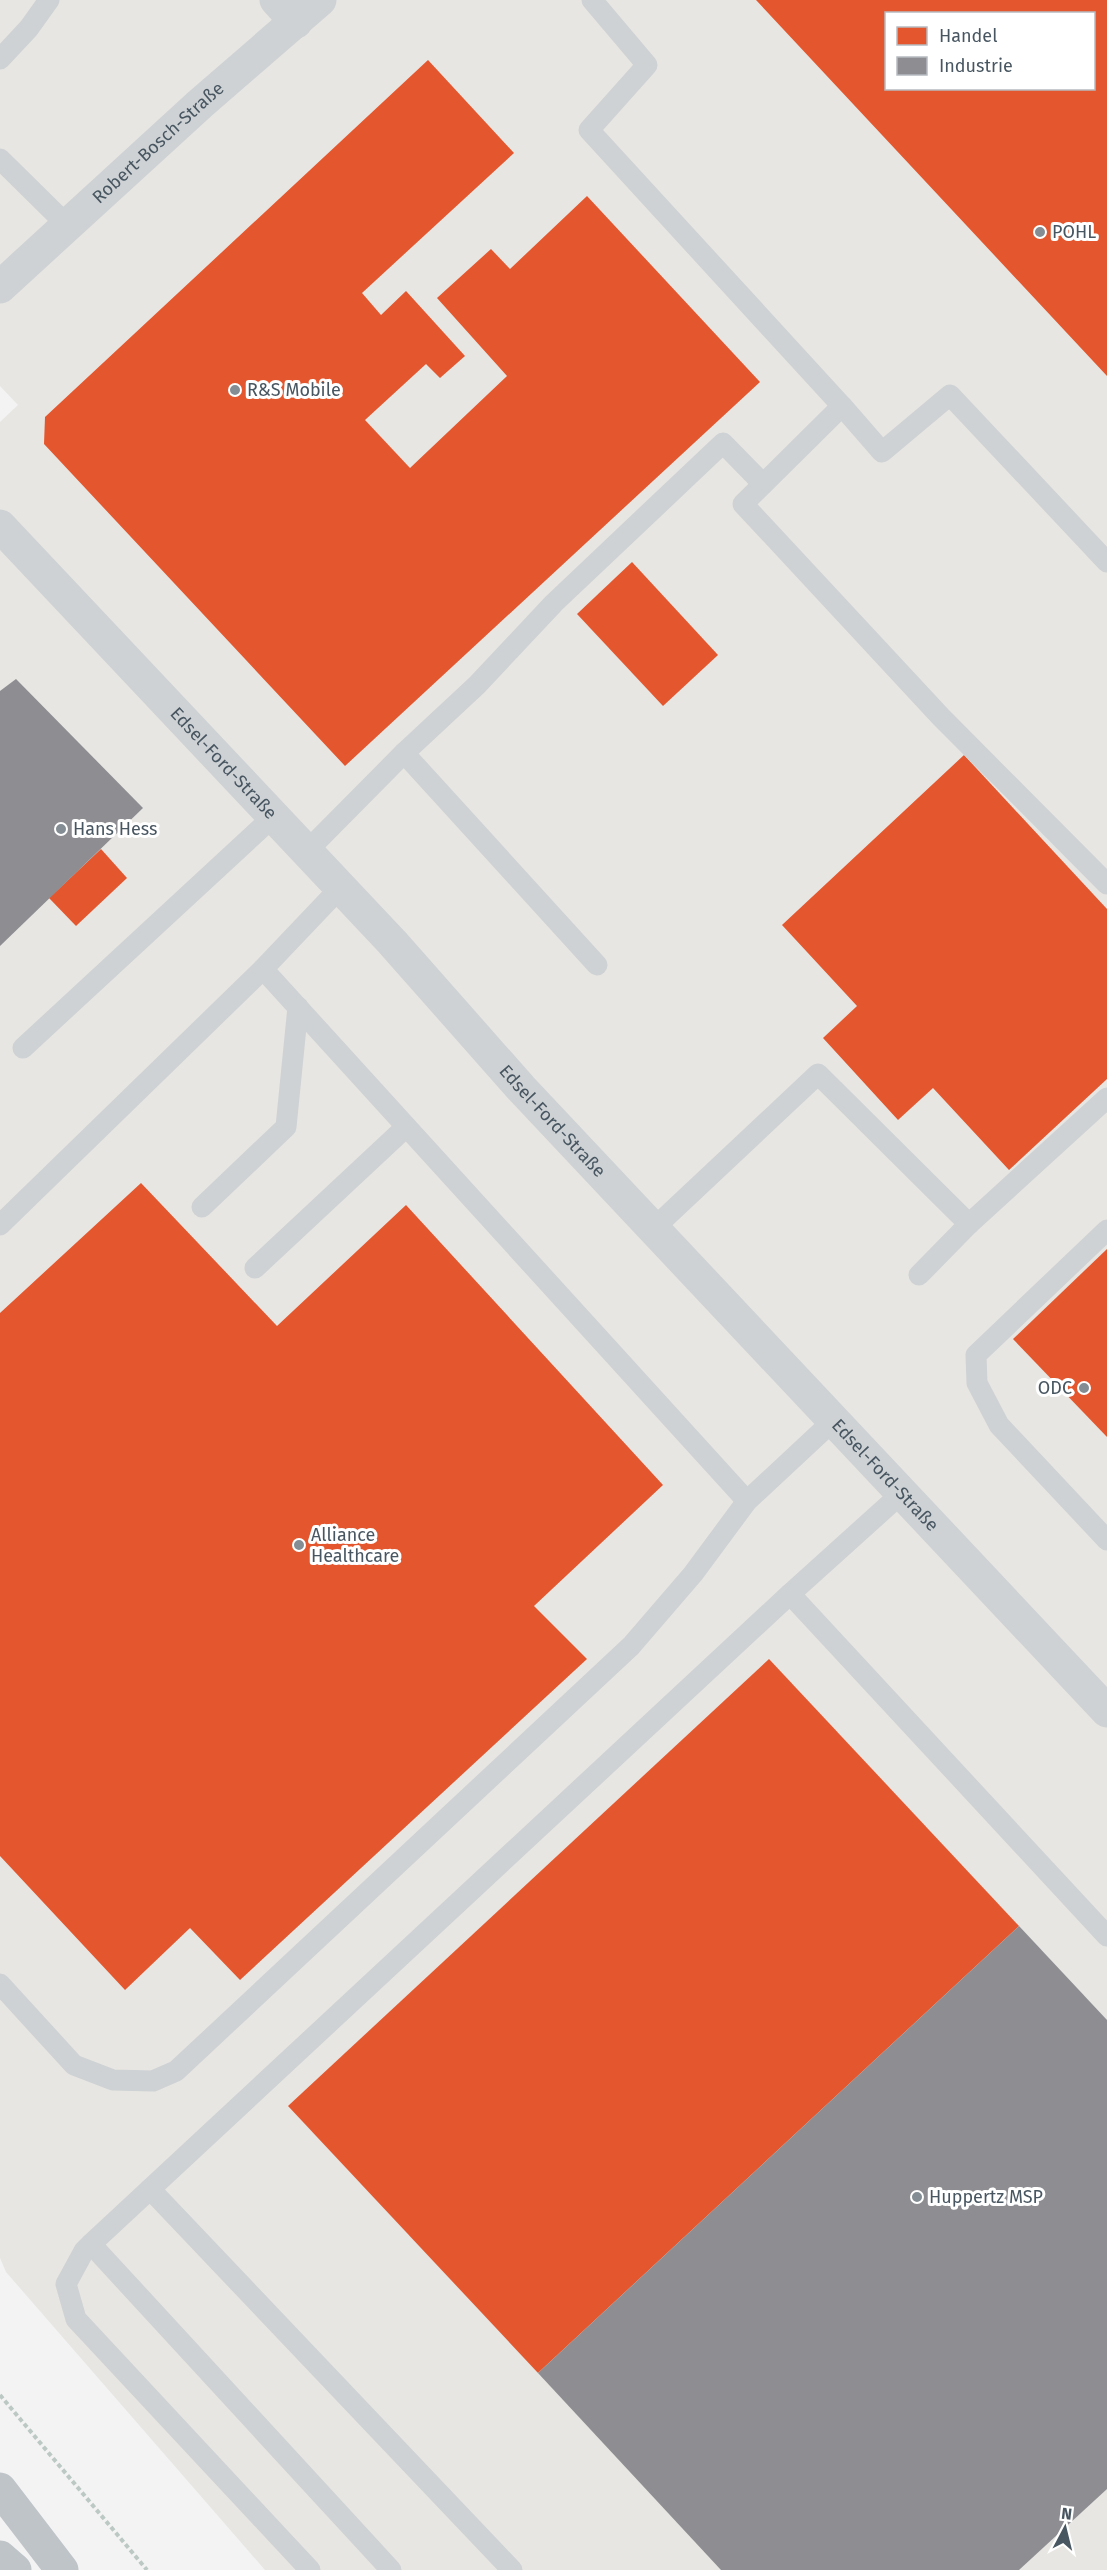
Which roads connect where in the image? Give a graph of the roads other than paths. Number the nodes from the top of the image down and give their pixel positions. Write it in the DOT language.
graph roads {
  1 [pos="49,0"];
  2 [pos="320,0"];
  3 [pos="592,0"];
  4 [pos="286,11"];
  5 [pos="0,59"];
  6 [pos="0,159"];
  7 [pos="67,225"];
  8 [pos="0,287"];
  9 [pos="842,406"];
  10 [pos="763,484"];
  11 [pos="0,526"];
  12 [pos="1107,562"];
  13 [pos="404,753"];
  14 [pos="274,816"];
  15 [pos="306,852"];
  16 [pos="1107,884"];
  17 [pos="340,888"];
  18 [pos="597,965"];
  19 [pos="263,969"];
  20 [pos="298,1007"];
  21 [pos="23,1048"];
  22 [pos="1107,1098"];
  23 [pos="406,1127"];
  24 [pos="202,1207"];
  25 [pos="969,1224"];
  26 [pos="0,1225"];
  27 [pos="653,1229"];
  28 [pos="1107,1230"];
  29 [pos="255,1269"];
  30 [pos="919,1275"];
  31 [pos="834,1420"];
  32 [pos="902,1493"];
  33 [pos="747,1501"];
  34 [pos="1107,1540"];
  35 [pos="790,1594"];
  36 [pos="1107,1711"];
  37 [pos="1107,1936"];
  38 [pos="0,1984"];
  39 [pos="150,2188"];
  40 [pos="91,2244"];
  41 [pos="0,2489"];
  42 [pos="0,2556"];
  43 [pos="15,2570"];
  44 [pos="63,2570"];
  45 [pos="310,2570"];
  46 [pos="391,2570"];
  47 [pos="512,2570"];
  1 -- 5 [label="lane"];
  2 -- 4 [label="street, Robert-Bosch-Straße"];
  3 -- 9 [label="lane"];
  4 -- 7 [label="street, Robert-Bosch-Straße"];
  6 -- 7 [label="lane"];
  7 -- 8 [label="street, Robert-Bosch-Straße"];
  9 -- 10 [label="lane"];
  9 -- 12 [label="lane"];
  10 -- 13 [label="lane"];
  10 -- 16 [label="lane"];
  11 -- 14 [label="street, Edsel-Ford-Straße"];
  13 -- 15 [label="lane"];
  13 -- 18 [label="lane"];
  14 -- 15 [label="street, Edsel-Ford-Straße"];
  14 -- 21 [label="lane"];
  15 -- 17 [label="street, Edsel-Ford-Straße"];
  17 -- 19 [label="lane"];
  17 -- 27 [label="street, Edsel-Ford-Straße"];
  19 -- 20 [label="lane"];
  19 -- 26 [label="lane"];
  20 -- 23 [label="lane"];
  20 -- 24 [label="lane"];
  22 -- 25 [label="lane"];
  23 -- 29 [label="lane"];
  23 -- 33 [label="lane"];
  25 -- 27 [label="lane"];
  25 -- 30 [label="lane"];
  27 -- 31 [label="street, Edsel-Ford-Straße"];
  28 -- 34 [label="lane"];
  31 -- 32 [label="street, Edsel-Ford-Straße"];
  31 -- 33 [label="lane"];
  32 -- 35 [label="lane"];
  32 -- 36 [label="street, Edsel-Ford-Straße"];
  33 -- 38 [label="lane"];
  35 -- 37 [label="lane"];
  35 -- 39 [label="lane"];
  39 -- 40 [label="lane"];
  39 -- 47 [label="lane"];
  40 -- 45 [label="lane"];
  40 -- 46 [label="lane"];
  41 -- 44 [label="highway"];
  42 -- 43 [label="highway"];
}
